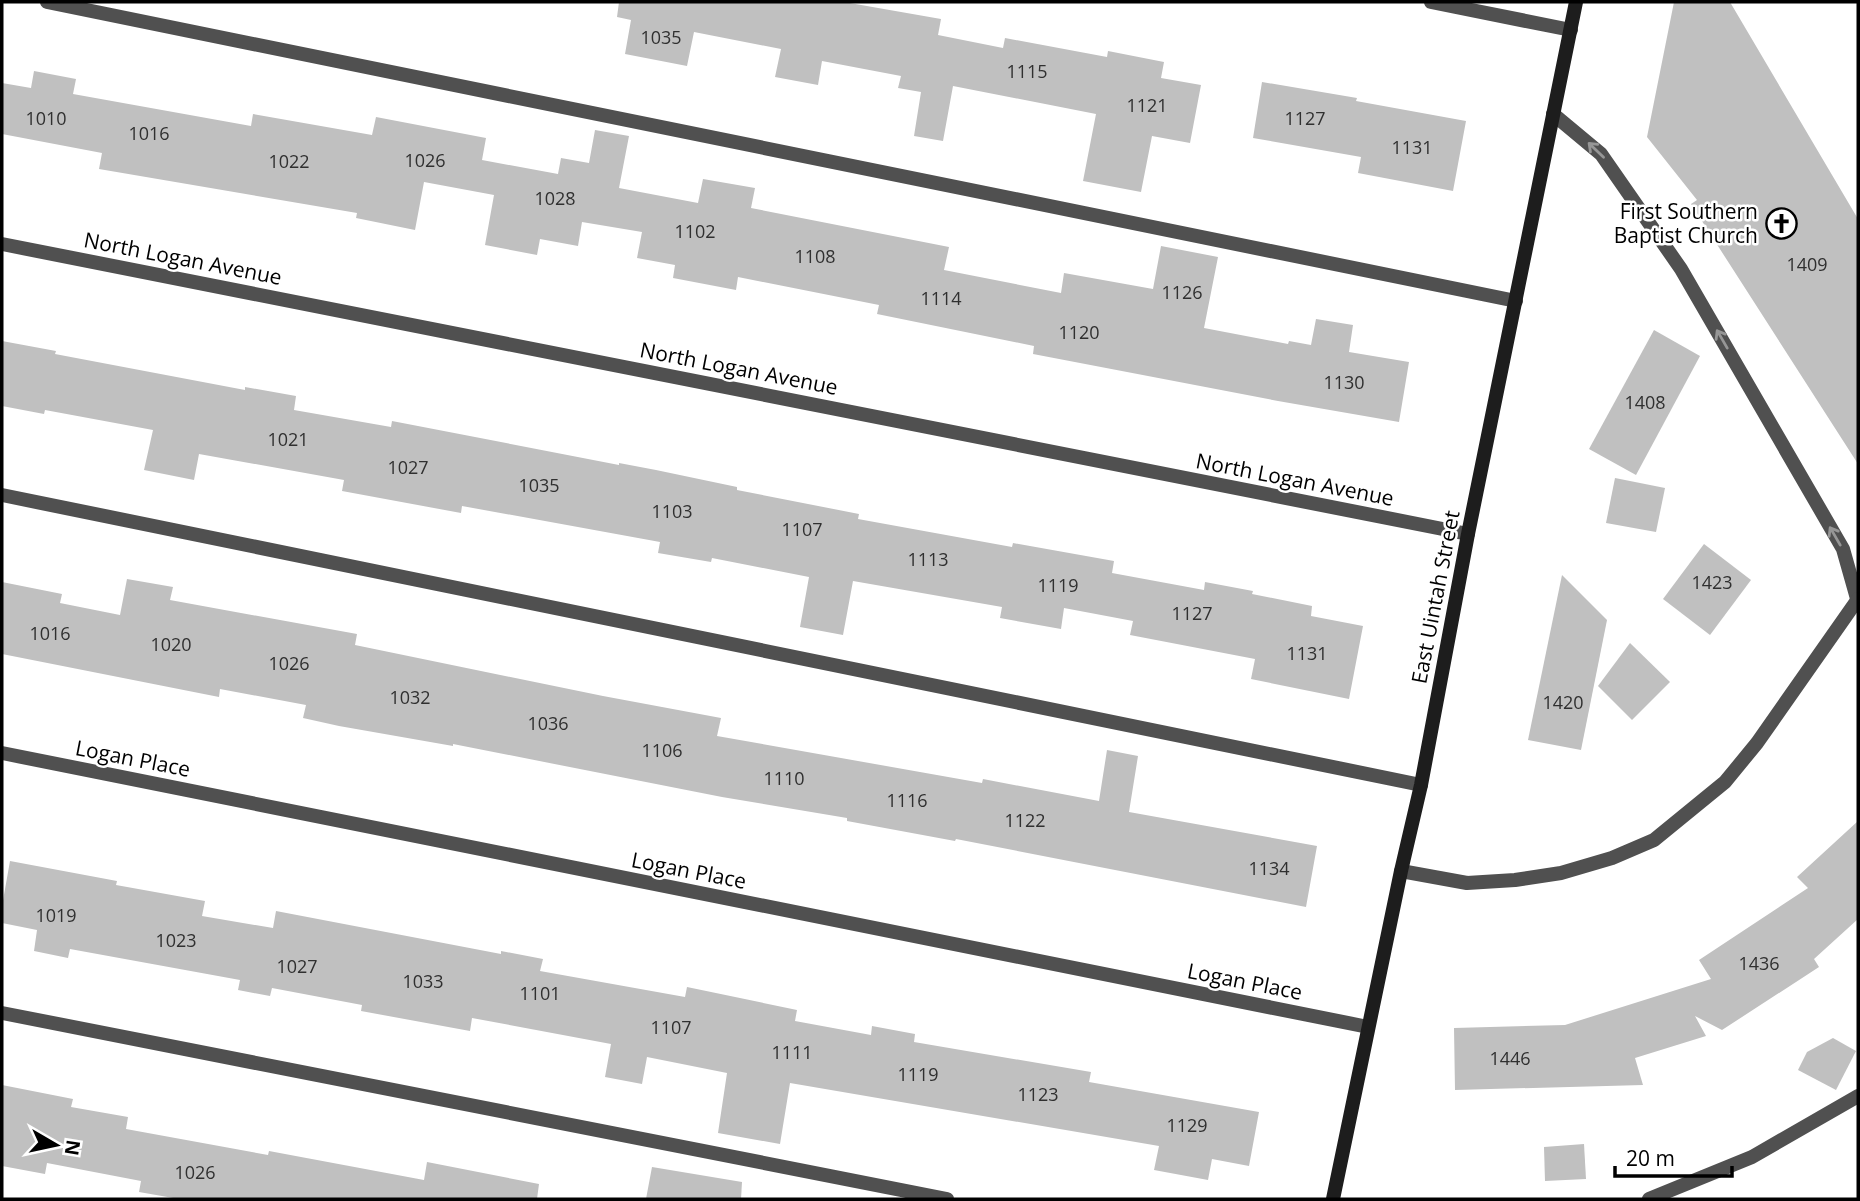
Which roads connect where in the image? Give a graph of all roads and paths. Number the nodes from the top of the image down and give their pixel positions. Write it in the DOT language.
graph roads {
  1 [pos="47,2"];
  2 [pos="1431,2"];
  3 [pos="1576,2"];
  4 [pos="1571,30"];
  5 [pos="1553,114"];
  6 [pos="2,244"];
  7 [pos="1516,301"];
  8 [pos="2,495"];
  9 [pos="1468,534"];
  10 [pos="1858,600"];
  11 [pos="2,753"];
  12 [pos="1421,785"];
  13 [pos="1401,871"];
  14 [pos="2,1013"];
  15 [pos="1368,1027"];
  16 [pos="1858,1096"];
  17 [pos="947,1199"];
  18 [pos="1333,1199"];
  19 [pos="1649,1199"];
  1 -- 7 [label="street"];
  2 -- 4 [label="street"];
  3 -- 4 [label="main road, East Uintah Street"];
  4 -- 5 [label="main road, East Uintah Street"];
  5 -- 7 [label="main road, East Uintah Street"];
  10 -- 5 [label="street, one-way"];
  6 -- 9 [label="street, North Logan Avenue"];
  7 -- 9 [label="main road, East Uintah Street"];
  8 -- 12 [label="street"];
  9 -- 12 [label="main road, East Uintah Street"];
  10 -- 13 [label="street"];
  11 -- 15 [label="street, Logan Place"];
  12 -- 13 [label="main road, East Uintah Street"];
  13 -- 15 [label="main road, East Uintah Street"];
  14 -- 17 [label="street"];
  15 -- 18 [label="main road, East Uintah Street"];
  16 -- 19 [label="street"];
}
